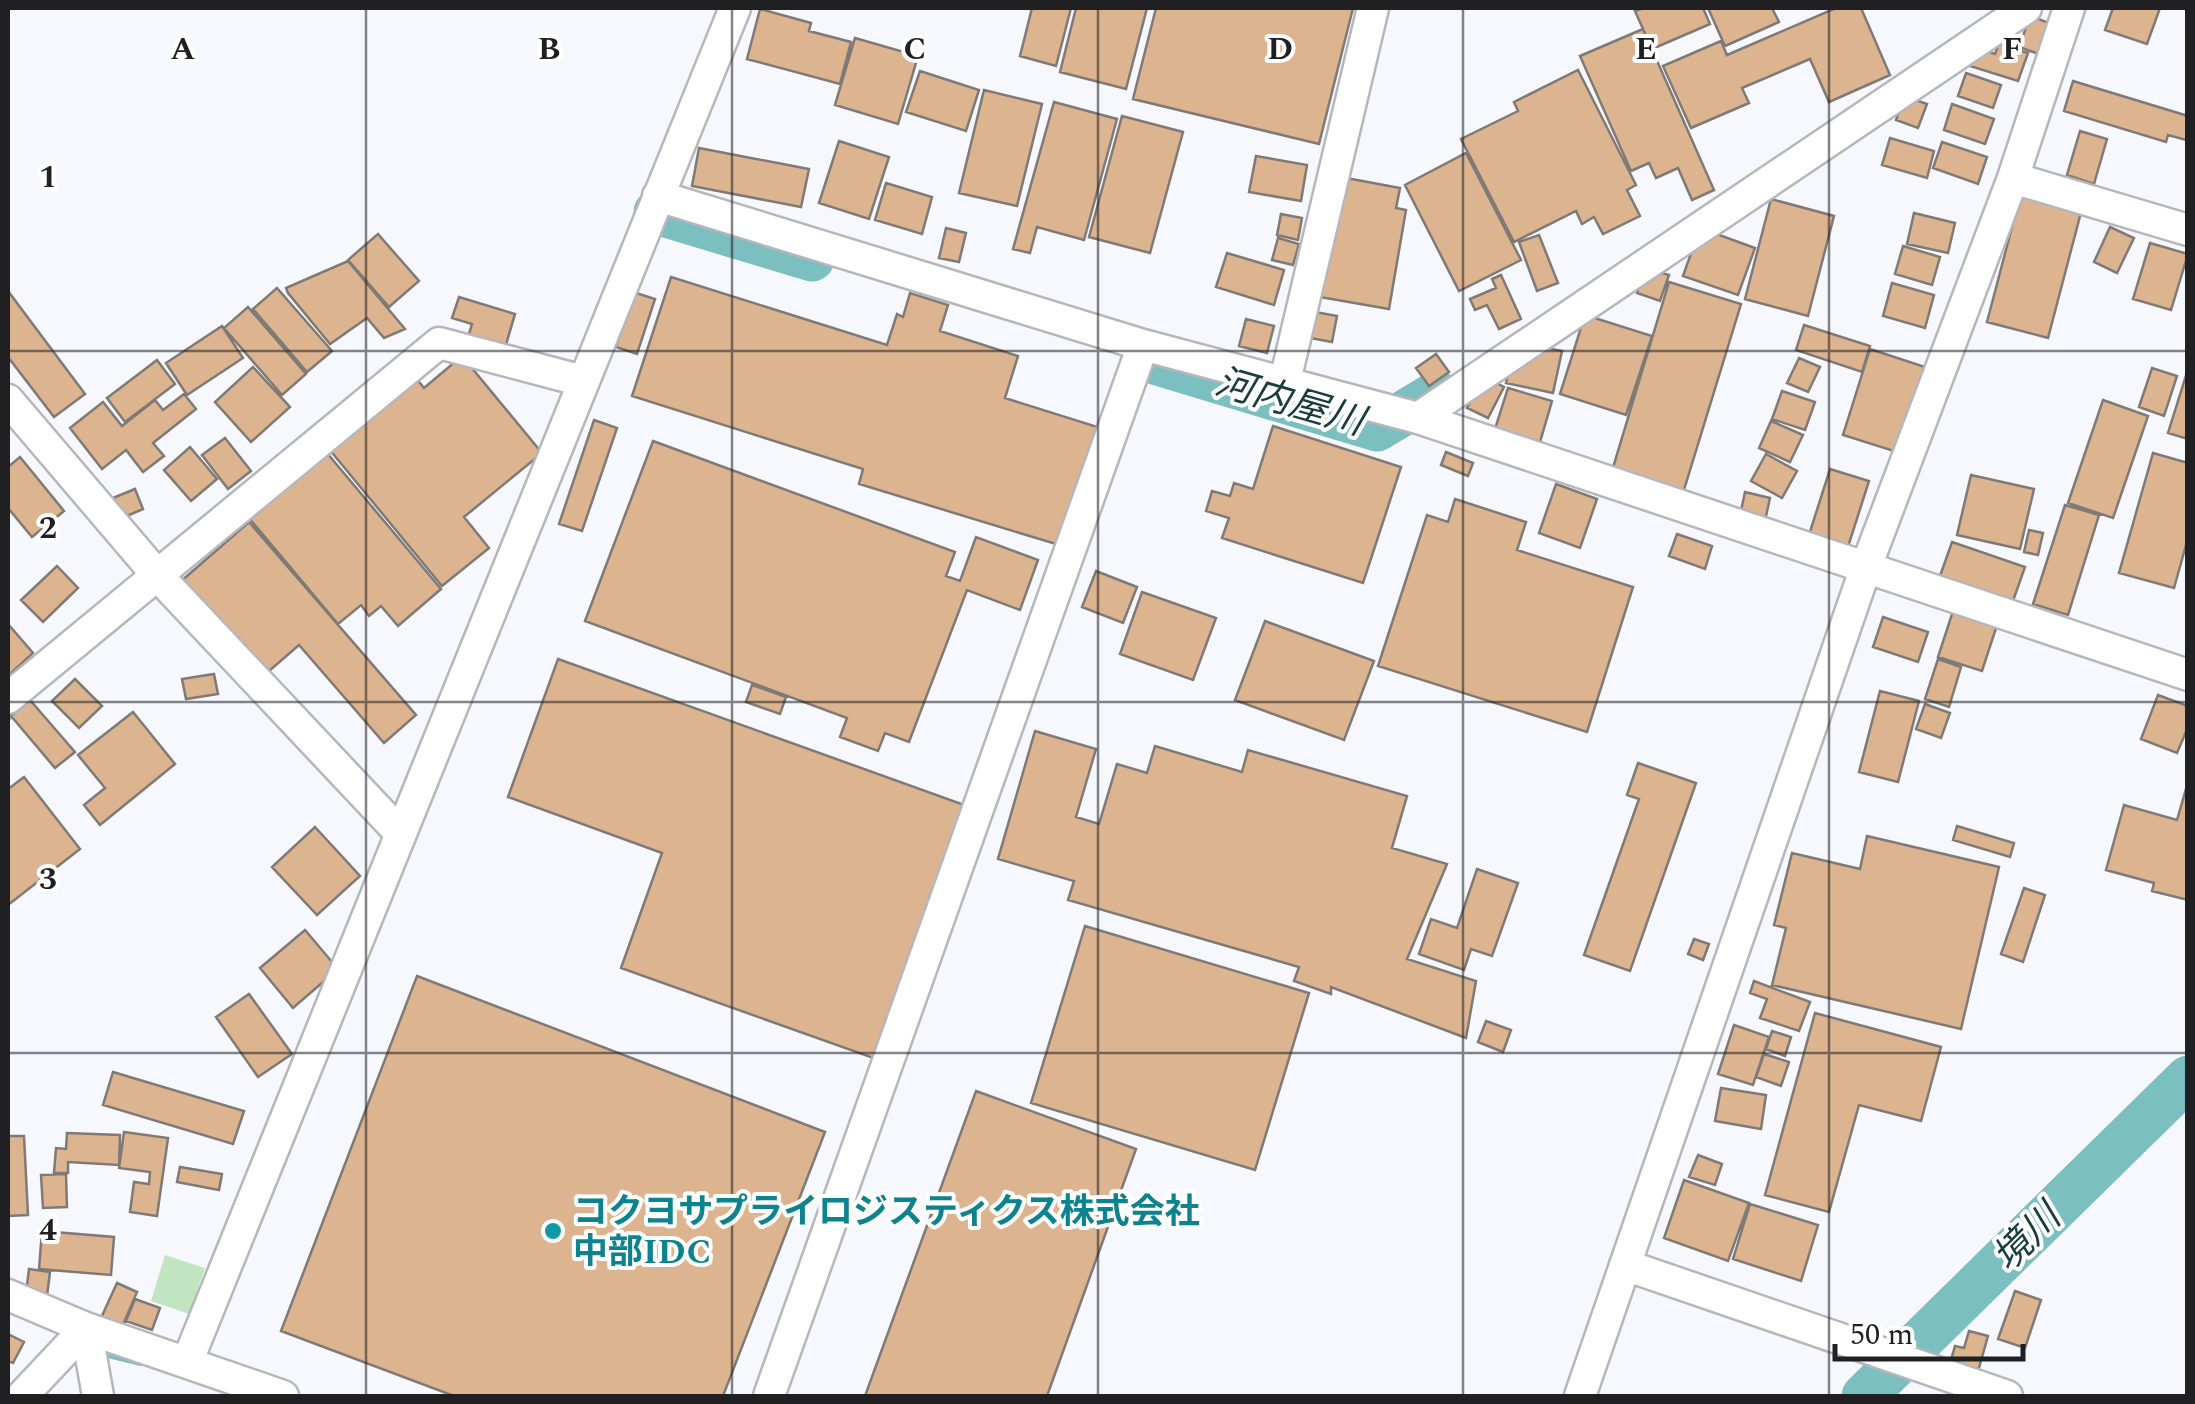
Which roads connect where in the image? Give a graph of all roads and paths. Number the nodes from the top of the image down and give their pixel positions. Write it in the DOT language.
graph roads {
  1 [pos="735,8"];
  2 [pos="1373,8"];
  3 [pos="2026,8"];
  4 [pos="2069,8"];
  5 [pos="2013,178"];
  6 [pos="658,196"];
  7 [pos="2188,230"];
  8 [pos="1143,345"];
  9 [pos="582,381"];
  10 [pos="1284,381"];
  11 [pos="8,400"];
  12 [pos="1418,418"];
  13 [pos="1866,567"];
  14 [pos="158,576"];
  15 [pos="2188,675"];
  16 [pos="8,698"];
  17 [pos="400,833"];
  18 [pos="1626,1266"];
  19 [pos="8,1295"];
  20 [pos="86,1328"];
  21 [pos="188,1360"];
  22 [pos="22,1396"];
  23 [pos="98,1396"];
  24 [pos="282,1396"];
  25 [pos="769,1396"];
  26 [pos="1580,1396"];
  27 [pos="2007,1396"];
  1 -- 6 [label="street"];
  2 -- 10 [label="street"];
  3 -- 12 [label="street"];
  4 -- 5 [label="street"];
  5 -- 7 [label="street"];
  5 -- 13 [label="street"];
  6 -- 8 [label="street"];
  6 -- 9 [label="street"];
  8 -- 10 [label="street"];
  8 -- 25 [label="street"];
  9 -- 14 [label="street"];
  9 -- 17 [label="street"];
  10 -- 12 [label="street"];
  11 -- 14 [label="street"];
  12 -- 13 [label="street"];
  13 -- 15 [label="street"];
  13 -- 18 [label="street"];
  14 -- 16 [label="street"];
  14 -- 17 [label="street"];
  17 -- 21 [label="street"];
  18 -- 26 [label="street"];
  18 -- 27 [label="street"];
  19 -- 20 [label="street"];
  20 -- 21 [label="street"];
  20 -- 22 [label="street"];
  20 -- 23 [label="street"];
  21 -- 24 [label="street"];
}
